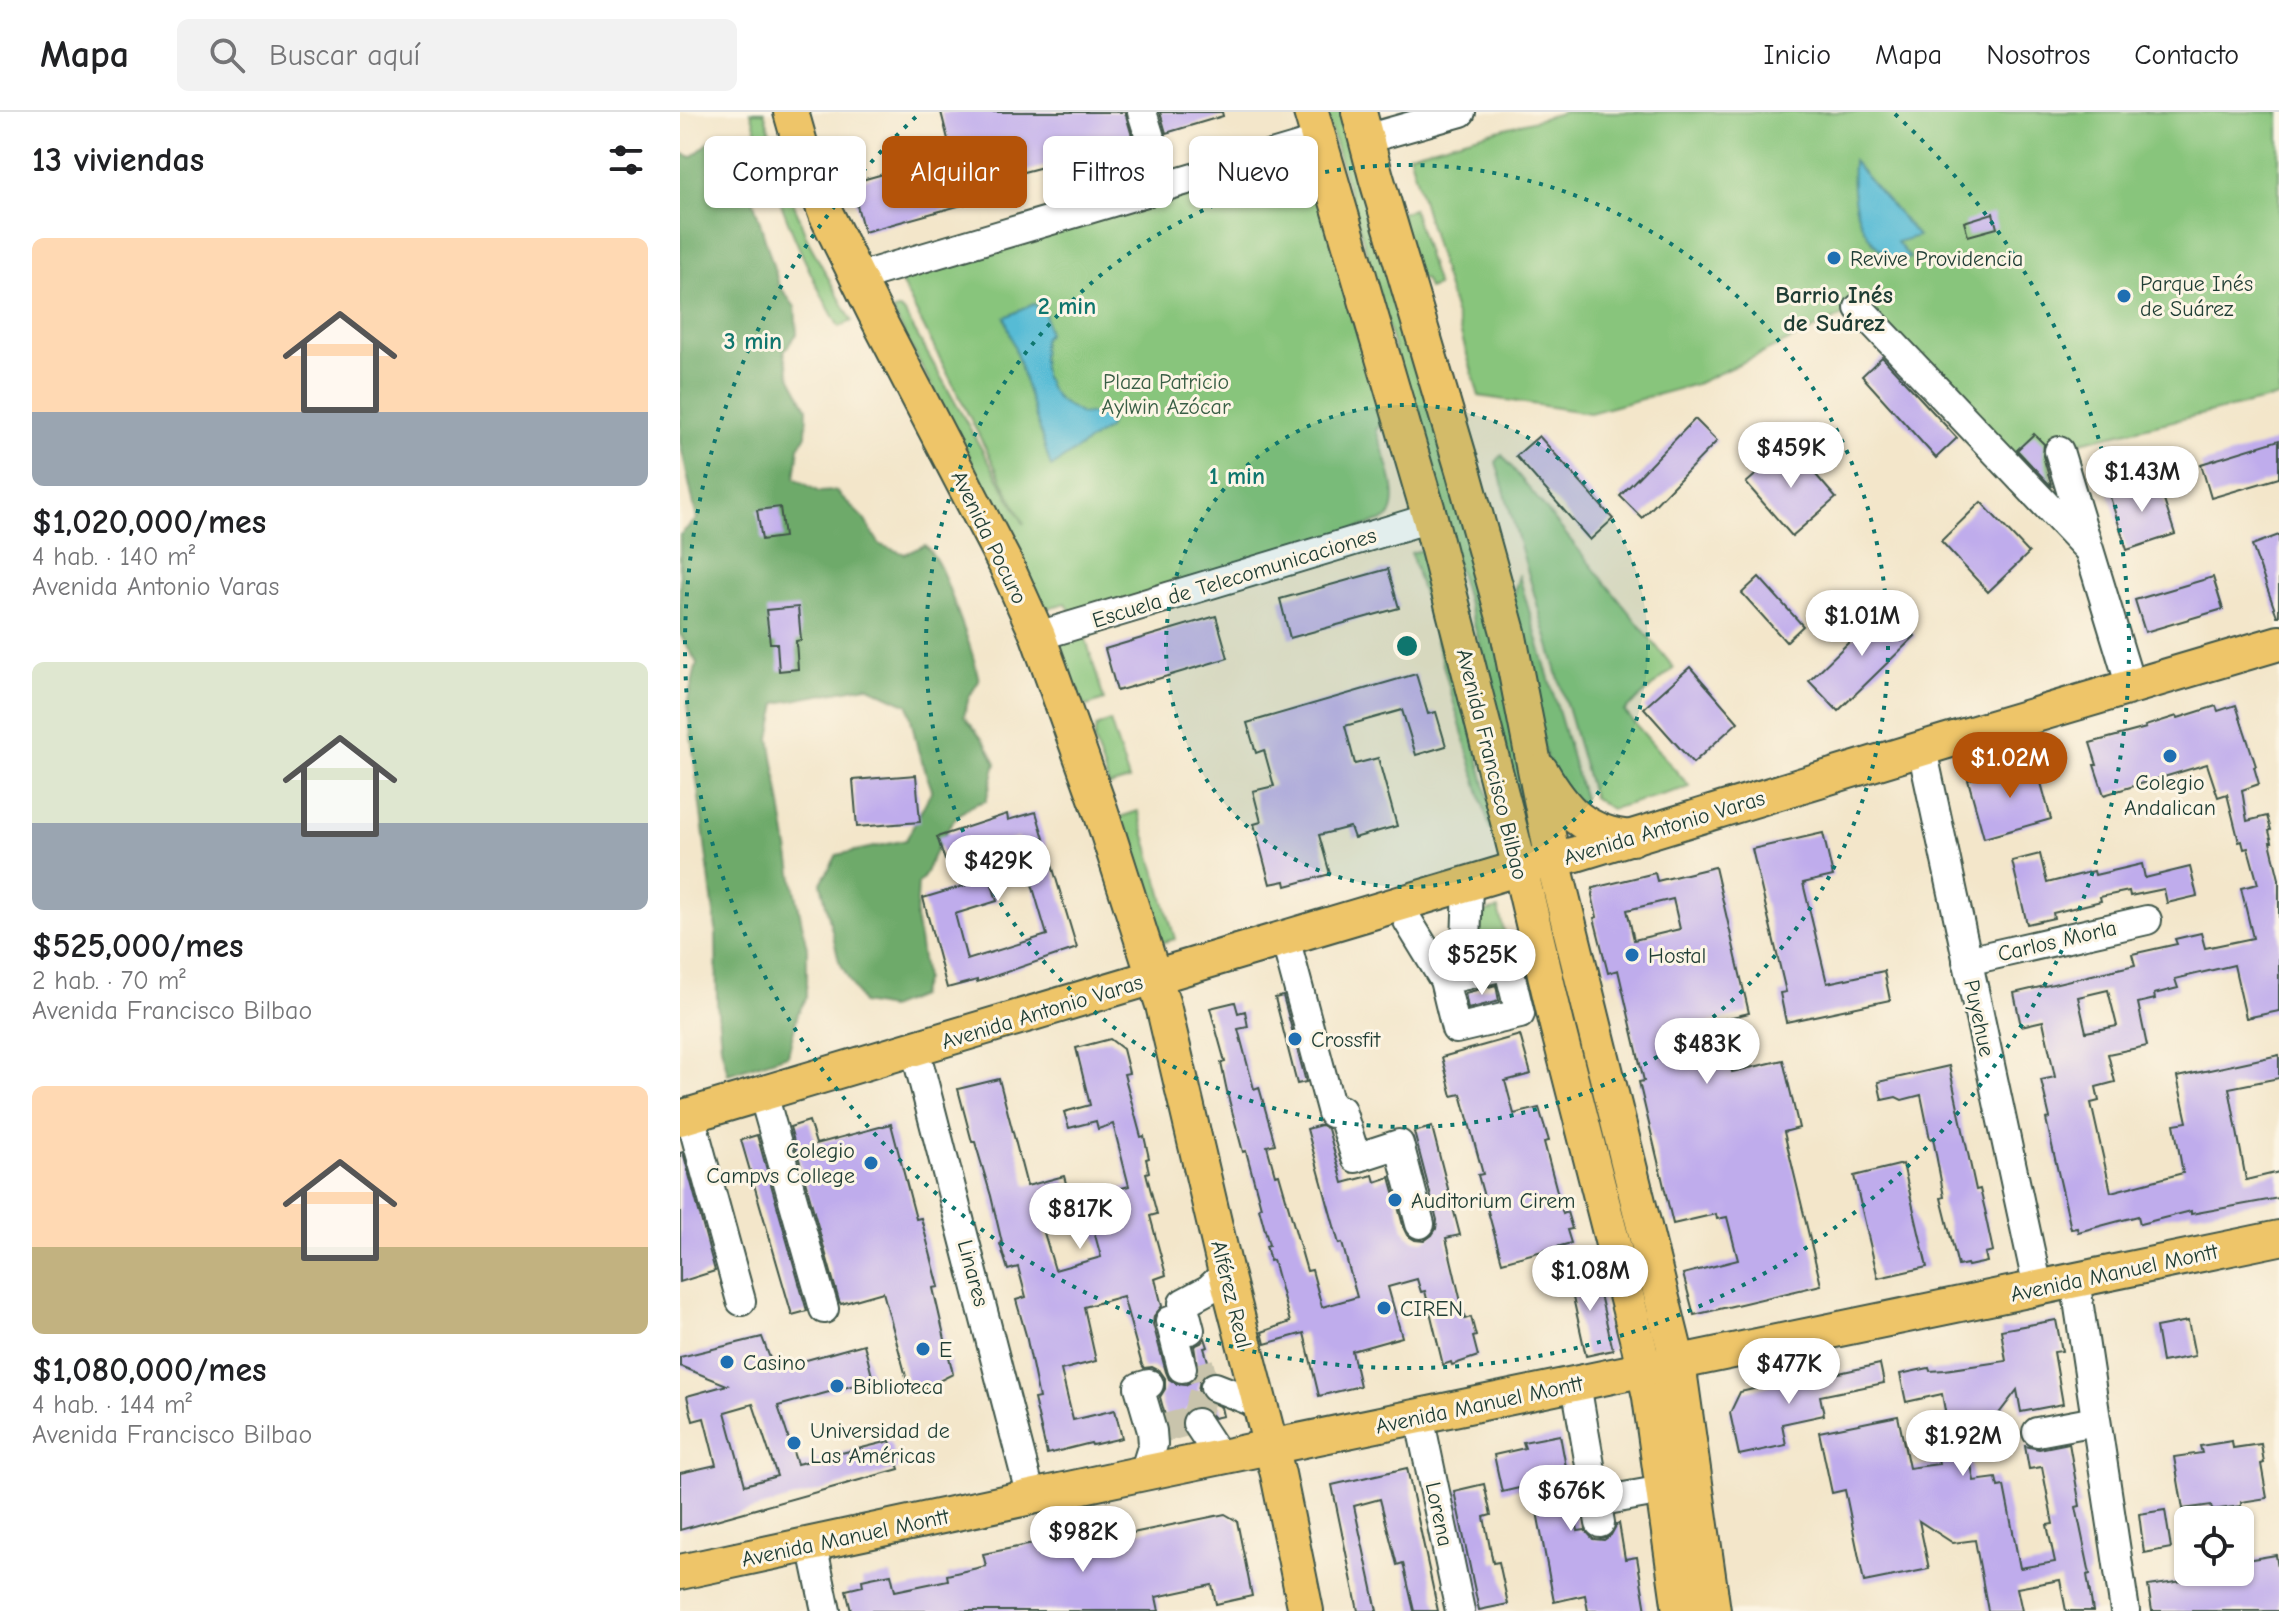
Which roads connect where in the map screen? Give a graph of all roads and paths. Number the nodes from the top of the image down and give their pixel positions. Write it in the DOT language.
graph roads {
  1 [pos="791,112"];
  2 [pos="1142,112"];
  3 [pos="1461,112"];
  4 [pos="1363,125"];
  5 [pos="1315,126"];
  6 [pos="1149,136"];
  7 [pos="1173,183"];
  8 [pos="1091,208"];
  9 [pos="858,277"];
  10 [pos="1859,308"];
  11 [pos="2059,451"];
  12 [pos="1430,518"];
  13 [pos="2087,548"];
  14 [pos="1038,636"];
  15 [pos="2278,651"];
  16 [pos="2131,687"];
  17 [pos="1922,749"];
  18 [pos="1534,758"];
  19 [pos="1632,838"];
  20 [pos="1536,864"];
  21 [pos="1468,884"];
  22 [pos="1403,903"];
  23 [pos="2147,920"];
  24 [pos="1534,928"];
  25 [pos="1285,938"];
  26 [pos="1967,961"];
  27 [pos="1508,965"];
  28 [pos="1154,977"];
  29 [pos="1454,977"];
  30 [pos="1520,1014"];
  31 [pos="1557,1025"];
  32 [pos="915,1049"];
  33 [pos="763,1094"];
  34 [pos="685,1117"];
  35 [pos="1420,1224"];
  36 [pos="2279,1238"];
  37 [pos="1226,1273"];
  38 [pos="2075,1280"];
  39 [pos="2038,1288"];
  40 [pos="741,1301"];
  41 [pos="824,1309"];
  42 [pos="1189,1338"];
  43 [pos="1678,1363"];
  44 [pos="1644,1369"];
  45 [pos="1149,1384"];
  46 [pos="1576,1384"];
  47 [pos="1215,1387"];
  48 [pos="1259,1404"];
  49 [pos="1419,1416"];
  50 [pos="2096,1421"];
  51 [pos="1197,1423"];
  52 [pos="2037,1432"];
  53 [pos="1271,1448"];
  54 [pos="1220,1458"];
  55 [pos="1144,1473"];
  56 [pos="1663,1490"];
  57 [pos="1031,1497"];
  58 [pos="812,1544"];
  59 [pos="680,1572"];
  60 [pos="826,1611"];
  61 [pos="1306,1611"];
  62 [pos="1460,1611"];
  63 [pos="1680,1611"];
  64 [pos="1713,1611"];
  65 [pos="2125,1611"];
  1 -- 9 [label="main road, Avenida Pocuro"];
  2 -- 6 [label="street"];
  3 -- 4 [label="street"];
  4 -- 18 [label="main road, Avenida Francisco Bilbao"];
  5 -- 7 [label="street"];
  5 -- 12 [label="main road, Avenida Francisco Bilbao"];
  8 -- 9 [label="street"];
  9 -- 14 [label="main road, Avenida Pocuro"];
  10 -- 13 [label="street"];
  11 -- 13 [label="street"];
  12 -- 14 [label="street, Escuela de Telecomunicaciones"];
  12 -- 20 [label="main road, Avenida Francisco Bilbao"];
  13 -- 16 [label="street"];
  14 -- 28 [label="main road, Avenida Pocuro"];
  15 -- 16 [label="main road, Avenida Antonio Varas"];
  16 -- 17 [label="main road, Avenida Antonio Varas"];
  17 -- 19 [label="main road, Avenida Antonio Varas"];
  17 -- 26 [label="street, Puyehue"];
  18 -- 19 [label="main road"];
  18 -- 20 [label="main road, Avenida Francisco Bilbao"];
  19 -- 20 [label="main road, Avenida Antonio Varas"];
  20 -- 21 [label="main road, Avenida Antonio Varas"];
  20 -- 24 [label="main road, Avenida Francisco Bilbao"];
  20 -- 43 [label="main road, Avenida Francisco Bilbao"];
  21 -- 22 [label="main road, Avenida Antonio Varas"];
  21 -- 29 [label="street"];
  22 -- 25 [label="main road, Avenida Antonio Varas"];
  22 -- 29 [label="street"];
  23 -- 26 [label="street, Carlos Morla"];
  24 -- 27 [label="street"];
  24 -- 31 [label="main road, Avenida Francisco Bilbao"];
  25 -- 28 [label="main road, Avenida Antonio Varas"];
  25 -- 35 [label="street"];
  26 -- 39 [label="street, Puyehue"];
  27 -- 29 [label="street"];
  27 -- 30 [label="street"];
  28 -- 32 [label="main road, Avenida Antonio Varas"];
  28 -- 37 [label="main road, Alférez Real"];
  29 -- 30 [label="street"];
  30 -- 31 [label="street"];
  31 -- 44 [label="main road, Avenida Francisco Bilbao"];
  32 -- 33 [label="main road, Avenida Antonio Varas"];
  32 -- 57 [label="street, Linares"];
  33 -- 34 [label="main road, Avenida Antonio Varas"];
  33 -- 41 [label="street"];
  34 -- 40 [label="street"];
  36 -- 38 [label="main road, Avenida Manuel Montt"];
  37 -- 42 [label="street"];
  37 -- 48 [label="main road, Alférez Real"];
  38 -- 39 [label="main road, Avenida Manuel Montt"];
  38 -- 50 [label="street"];
  39 -- 43 [label="main road, Avenida Manuel Montt"];
  43 -- 44 [label="main road, Avenida Manuel Montt"];
  43 -- 64 [label="main road, Avenida Francisco Bilbao"];
  44 -- 46 [label="main road, Avenida Manuel Montt"];
  44 -- 56 [label="main road, Avenida Francisco Bilbao"];
  45 -- 55 [label="street"];
  46 -- 49 [label="main road, Avenida Manuel Montt"];
  46 -- 56 [label="street"];
  47 -- 48 [label="street"];
  48 -- 53 [label="main road, Alférez Real"];
  49 -- 53 [label="main road, Avenida Manuel Montt"];
  49 -- 62 [label="street, Lorena"];
  50 -- 52 [label="street"];
  50 -- 65 [label="street"];
  51 -- 54 [label="street"];
  53 -- 54 [label="main road, Avenida Manuel Montt"];
  53 -- 61 [label="main road, Alférez Real"];
  54 -- 55 [label="main road, Avenida Manuel Montt"];
  55 -- 57 [label="main road, Avenida Manuel Montt"];
  56 -- 63 [label="main road, Avenida Francisco Bilbao"];
  57 -- 58 [label="main road, Avenida Manuel Montt"];
  58 -- 59 [label="main road, Avenida Manuel Montt"];
  58 -- 60 [label="street"];
}
